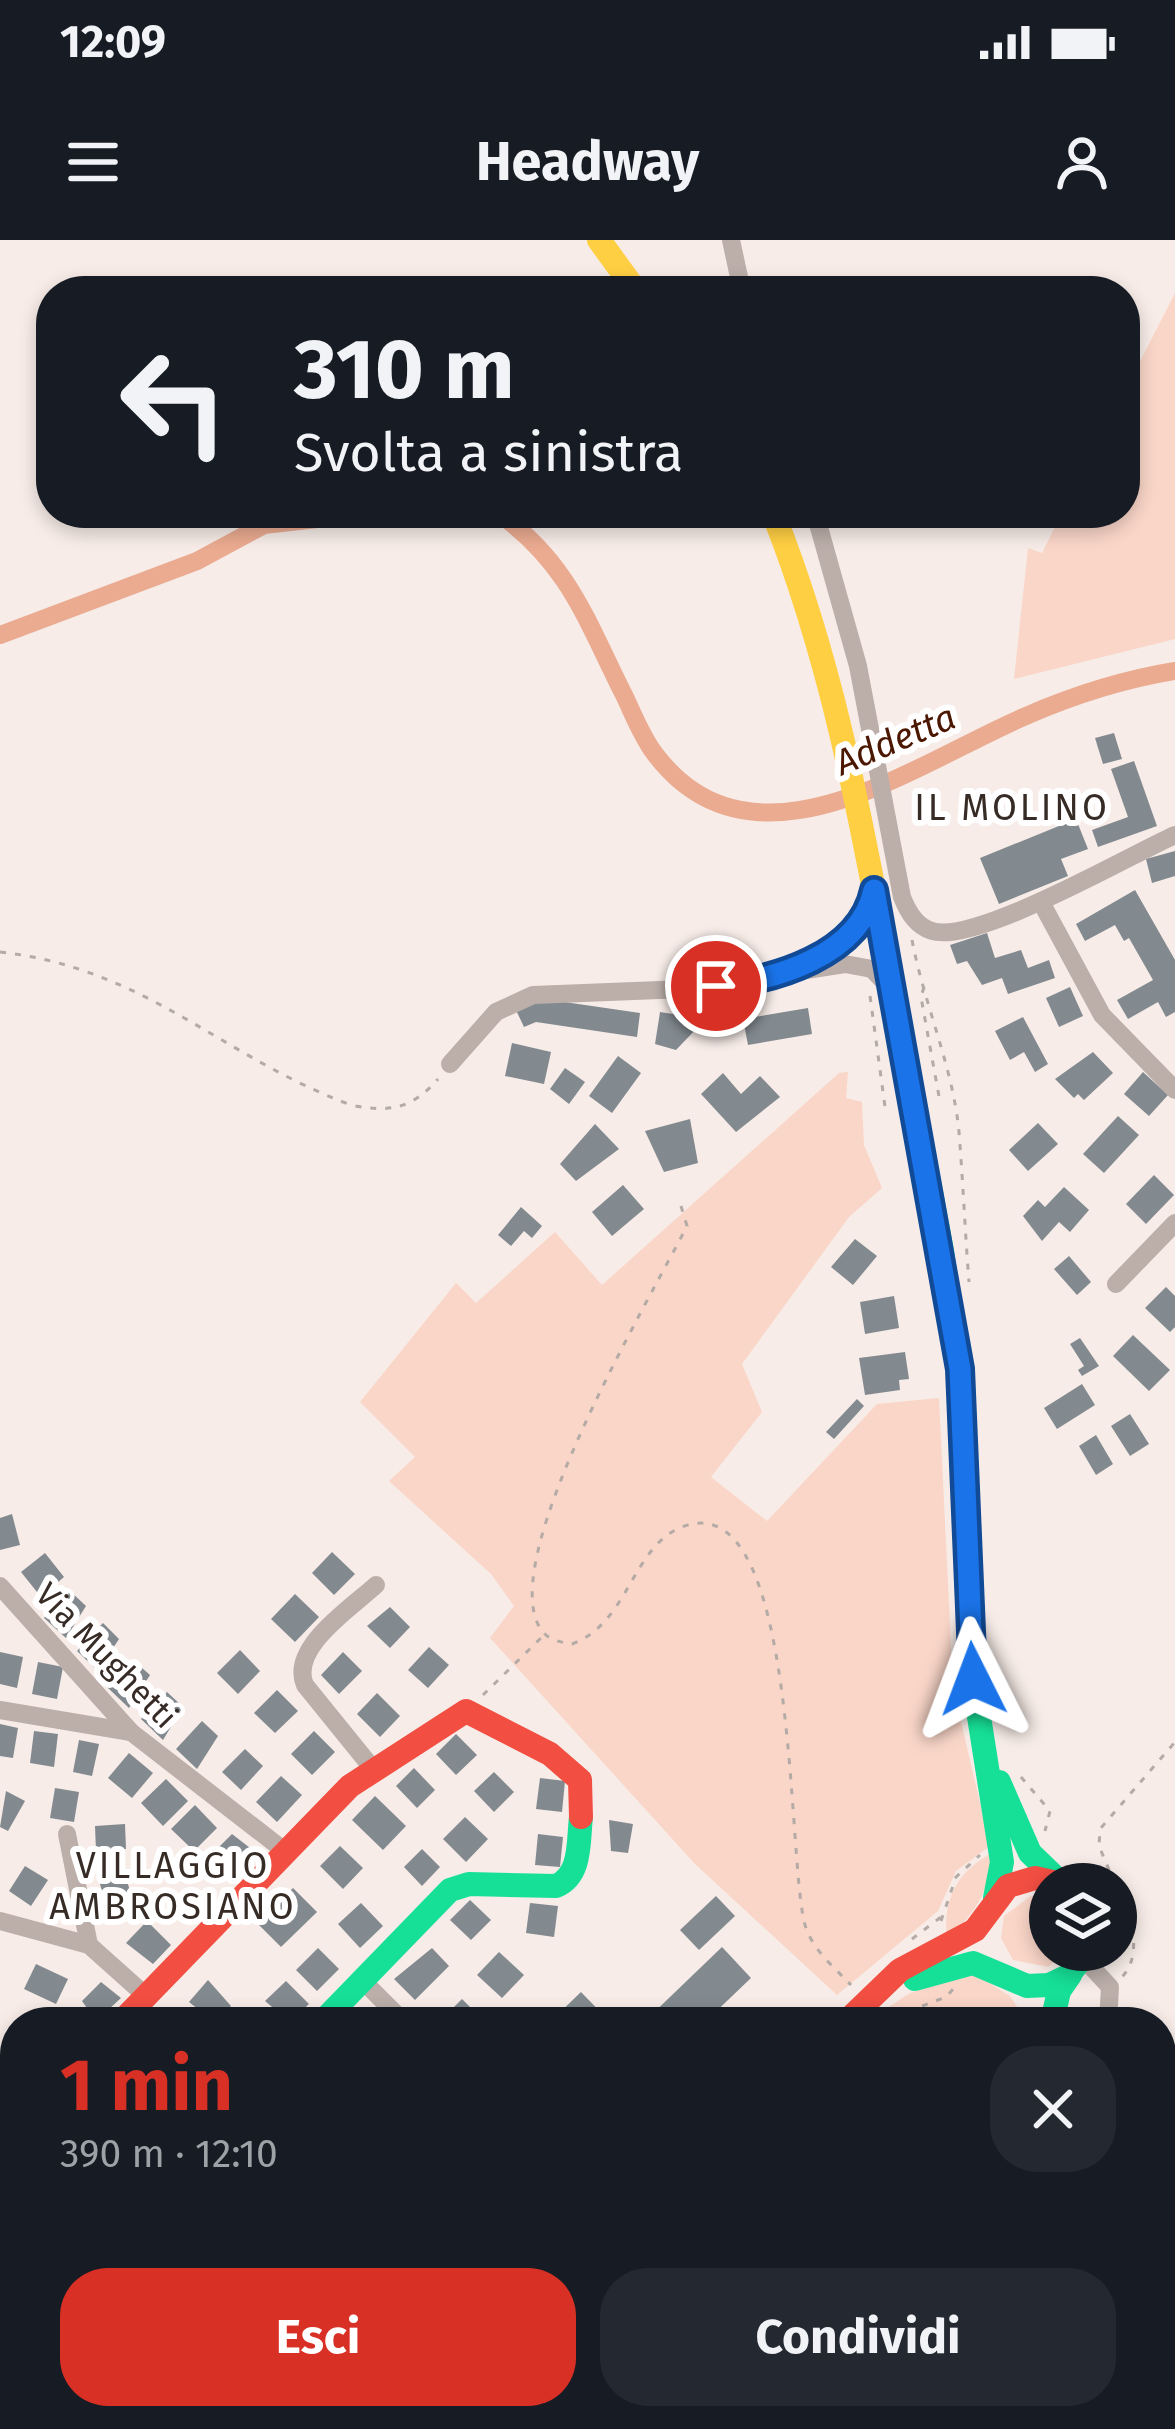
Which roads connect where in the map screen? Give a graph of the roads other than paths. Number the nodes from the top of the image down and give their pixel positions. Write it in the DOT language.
graph roads {
  1 [pos="731,240"];
  2 [pos="600,246"];
  3 [pos="624,276"];
  4 [pos="739,276"];
  5 [pos="779,528"];
  6 [pos="820,528"];
  7 [pos="1175,835"];
  8 [pos="874,890"];
  9 [pos="1041,902"];
  10 [pos="841,939"];
  11 [pos="850,965"];
  12 [pos="791,971"];
  13 [pos="892,992"];
  14 [pos="450,1064"];
  15 [pos="1175,1090"];
  16 [pos="1175,1223"];
  17 [pos="1116,1284"];
  18 [pos="376,1585"];
  19 [pos="0,1586"];
  20 [pos="0,1710"];
  21 [pos="131,1732"];
  22 [pos="986,1752"];
  23 [pos="373,1769"];
  24 [pos="67,1834"];
  25 [pos="286,1852"];
  26 [pos="1040,1863"];
  27 [pos="1029,1880"];
  28 [pos="990,1907"];
  29 [pos="0,1921"];
  30 [pos="89,1945"];
  31 [pos="1066,1971"];
  32 [pos="1074,1971"];
  33 [pos="1096,1971"];
  34 [pos="1008,1978"];
  35 [pos="362,1980"];
  36 [pos="146,1996"];
  37 [pos="868,2003"];
  38 [pos="135,2007"];
  39 [pos="336,2007"];
  40 [pos="389,2007"];
  41 [pos="1036,2007"];
  42 [pos="1055,2007"];
  43 [pos="1111,2007"];
  1 -- 4 [label="street"];
  2 -- 3 [label="street"];
  5 -- 8 [label="street"];
  6 -- 9 [label="street"];
  7 -- 9 [label="street"];
  8 -- 10 [label="street"];
  8 -- 13 [label="street"];
  9 -- 15 [label="street"];
  10 -- 11 [label="street"];
  10 -- 12 [label="street"];
  11 -- 12 [label="street"];
  11 -- 13 [label="street"];
  12 -- 14 [label="street"];
  13 -- 22 [label="street"];
  16 -- 17 [label="street"];
  18 -- 23 [label="street"];
  19 -- 21 [label="street, Via Mughetti"];
  20 -- 21 [label="street"];
  21 -- 25 [label="street, Via Mughetti"];
  22 -- 26 [label="street"];
  22 -- 28 [label="street"];
  23 -- 25 [label="street"];
  23 -- 35 [label="street"];
  24 -- 30 [label="street"];
  25 -- 36 [label="street"];
  27 -- 28 [label="street"];
  28 -- 34 [label="street"];
  28 -- 37 [label="street"];
  29 -- 30 [label="street"];
  30 -- 36 [label="street"];
  31 -- 34 [label="street"];
  32 -- 42 [label="street"];
  33 -- 43 [label="street"];
  34 -- 37 [label="street"];
  34 -- 41 [label="street"];
  35 -- 39 [label="street"];
  35 -- 40 [label="street"];
  36 -- 38 [label="street"];
}
